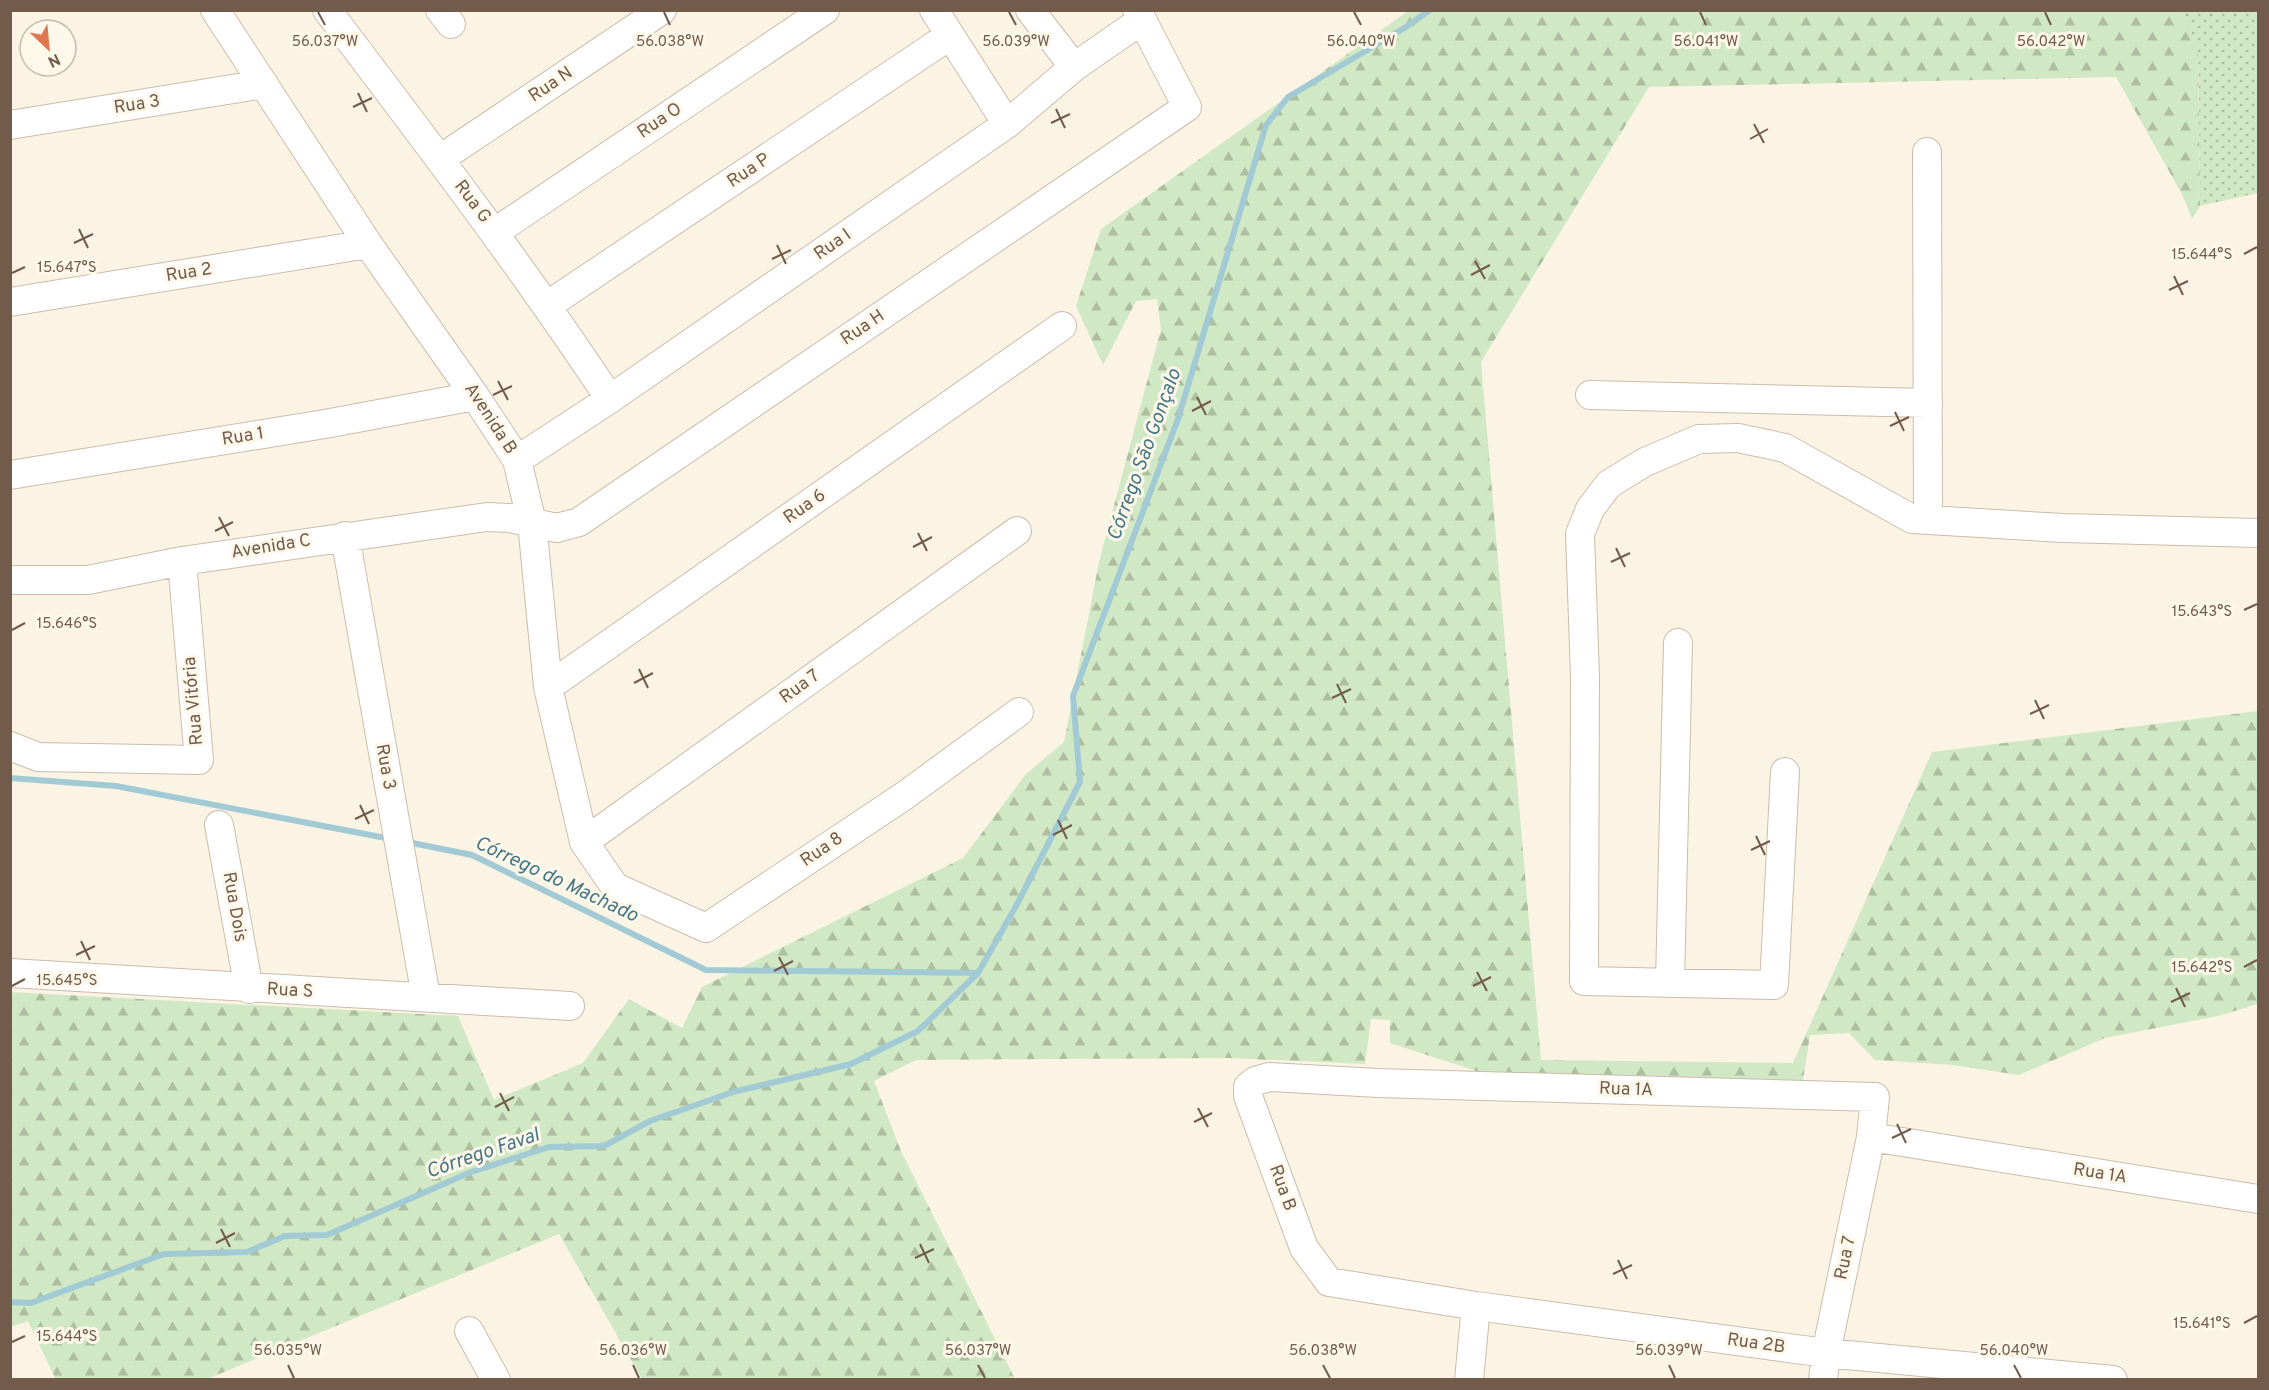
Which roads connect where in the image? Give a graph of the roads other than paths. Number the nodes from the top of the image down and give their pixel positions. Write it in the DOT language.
graph roads {
  1 [pos="214,10"];
  2 [pos="327,10"];
  3 [pos="663,10"];
  4 [pos="825,10"];
  5 [pos="934,10"];
  6 [pos="1030,10"];
  7 [pos="1140,15"];
  8 [pos="949,36"];
  9 [pos="1074,68"];
  10 [pos="264,84"];
  11 [pos="1007,124"];
  12 [pos="10,125"];
  13 [pos="1928,152"];
  14 [pos="440,159"];
  15 [pos="495,232"];
  16 [pos="368,244"];
  17 [pos="10,302"];
  18 [pos="548,305"];
  19 [pos="1062,326"];
  20 [pos="1590,395"];
  21 [pos="475,396"];
  22 [pos="610,399"];
  23 [pos="1928,403"];
  24 [pos="517,460"];
  25 [pos="10,475"];
  26 [pos="1928,520"];
  27 [pos="532,523"];
  28 [pos="1017,531"];
  29 [pos="2259,532"];
  30 [pos="345,536"];
  31 [pos="182,561"];
  32 [pos="10,580"];
  33 [pos="1678,643"];
  34 [pos="548,687"];
  35 [pos="1019,712"];
  36 [pos="10,746"];
  37 [pos="1785,772"];
  38 [pos="219,825"];
  39 [pos="584,842"];
  40 [pos="615,887"];
  41 [pos="10,973"];
  42 [pos="1670,983"];
  43 [pos="249,989"];
  44 [pos="426,997"];
  45 [pos="570,1006"];
  46 [pos="1248,1087"];
  47 [pos="1875,1097"];
  48 [pos="1871,1137"];
  49 [pos="2259,1199"];
  50 [pos="1329,1282"];
  51 [pos="1476,1306"];
  52 [pos="469,1331"];
  53 [pos="1824,1366"];
  54 [pos="496,1380"];
  55 [pos="1468,1380"];
  56 [pos="2113,1380"];
  1 -- 10 [label="street, Avenida B"];
  2 -- 14 [label="street, Rua G"];
  3 -- 14 [label="street, Rua N"];
  4 -- 15 [label="street, Rua O"];
  5 -- 8 [label="street"];
  6 -- 9 [label="street"];
  7 -- 9 [label="street, Rua I"];
  7 -- 27 [label="street, Rua H"];
  8 -- 11 [label="street"];
  8 -- 18 [label="street, Rua P"];
  9 -- 11 [label="street, Rua I"];
  10 -- 12 [label="street, Rua 3"];
  10 -- 16 [label="street, Avenida B"];
  11 -- 22 [label="street, Rua I"];
  13 -- 23 [label="street"];
  14 -- 15 [label="street, Rua G"];
  15 -- 18 [label="street, Rua G"];
  16 -- 17 [label="street, Rua 2"];
  16 -- 21 [label="street, Avenida B"];
  18 -- 22 [label="street, Rua G"];
  19 -- 34 [label="street, Rua 6"];
  20 -- 23 [label="street"];
  21 -- 24 [label="street, Avenida B"];
  21 -- 25 [label="street, Rua 1"];
  22 -- 24 [label="street, Rua I"];
  23 -- 26 [label="street"];
  24 -- 27 [label="street, Avenida B"];
  26 -- 29 [label="street"];
  26 -- 42 [label="street"];
  27 -- 30 [label="street, Avenida C"];
  27 -- 34 [label="street, Avenida B"];
  28 -- 39 [label="street, Rua 7"];
  30 -- 31 [label="street, Avenida C"];
  30 -- 44 [label="street, Rua 3"];
  31 -- 32 [label="street, Avenida C"];
  31 -- 36 [label="street, Rua Vitória"];
  33 -- 42 [label="street"];
  34 -- 39 [label="street, Avenida B"];
  35 -- 40 [label="street, Rua 8"];
  37 -- 42 [label="street"];
  38 -- 43 [label="street, Rua Dois"];
  39 -- 40 [label="street, Avenida B"];
  41 -- 43 [label="street, Rua S"];
  43 -- 44 [label="street, Rua S"];
  44 -- 45 [label="street, Rua S"];
  46 -- 47 [label="street, Rua 1A"];
  46 -- 50 [label="street, Rua B"];
  47 -- 48 [label="street, Rua 7"];
  48 -- 49 [label="street, Rua 1A"];
  48 -- 53 [label="street, Rua 7"];
  50 -- 51 [label="street, Rua 2B"];
  51 -- 53 [label="street, Rua 2B"];
  51 -- 55 [label="street"];
  52 -- 54 [label="street"];
  53 -- 56 [label="street, Rua 2B"];
}
